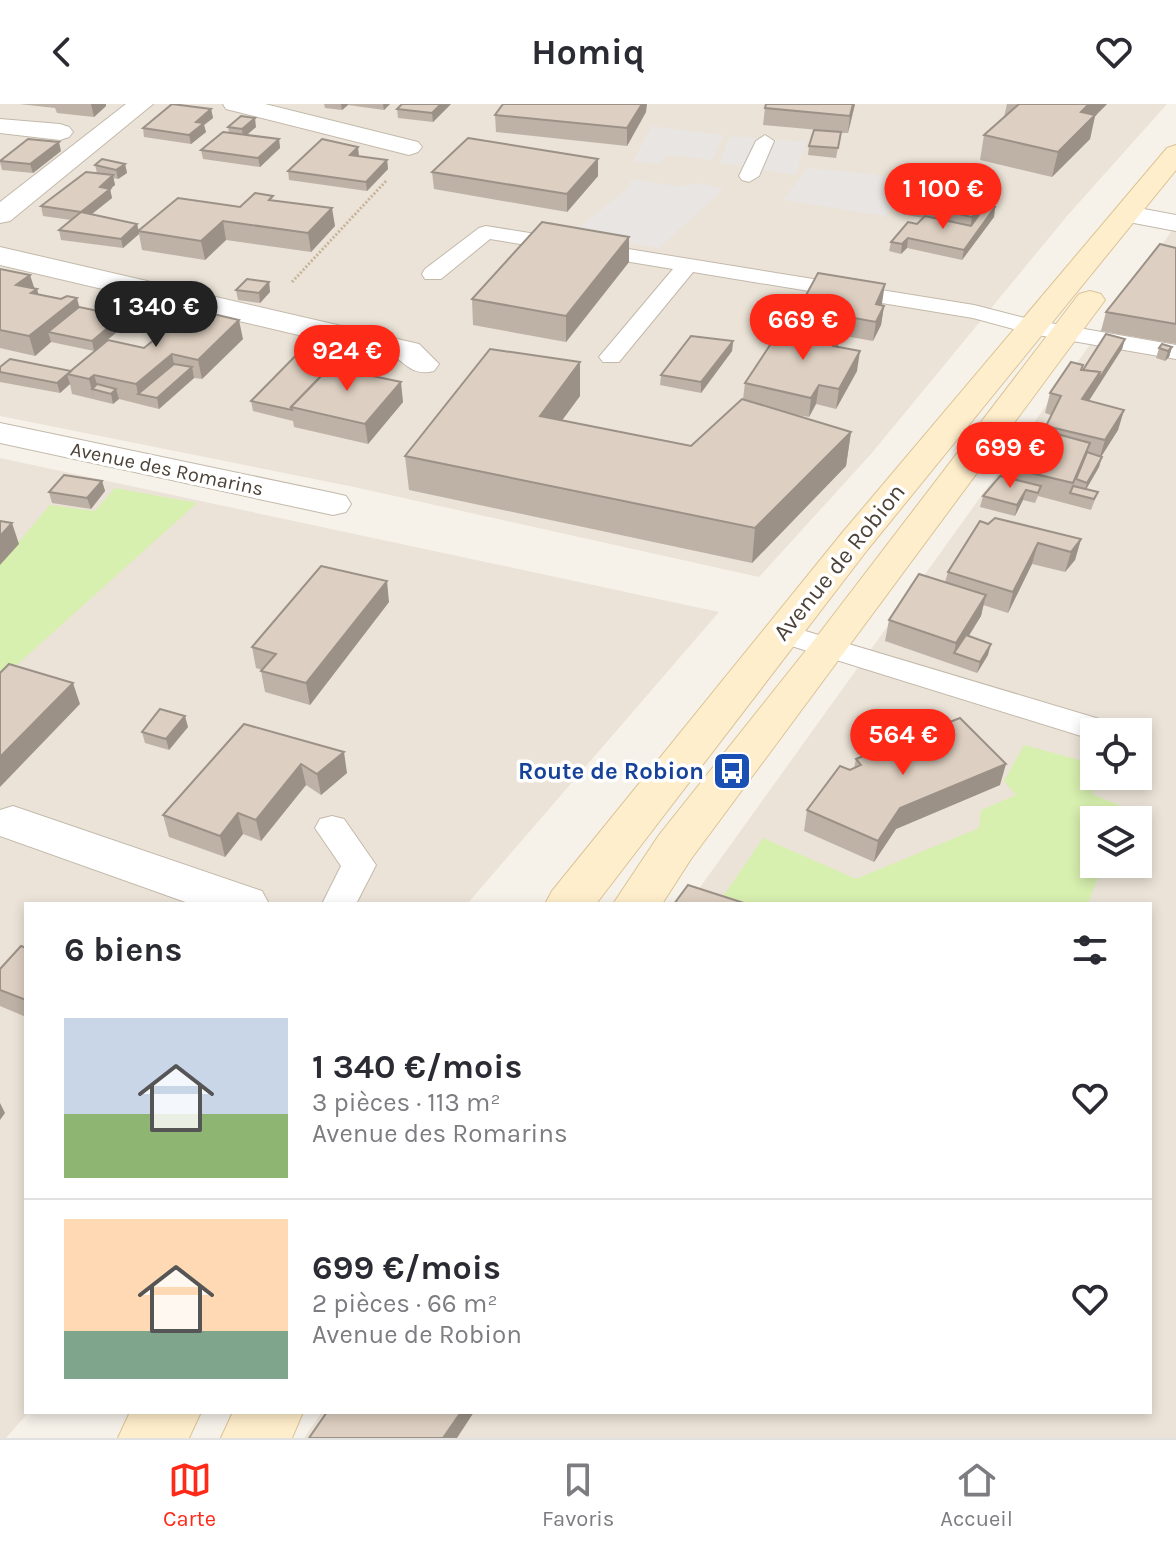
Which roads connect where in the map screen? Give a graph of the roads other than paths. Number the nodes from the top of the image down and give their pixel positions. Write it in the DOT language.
graph roads {
  1 [pos="141,104"];
  2 [pos="235,104"];
  3 [pos="0,126"];
  4 [pos="60,132"];
  5 [pos="765,141"];
  6 [pos="409,147"];
  7 [pos="1176,153"];
  8 [pos="749,176"];
  9 [pos="1176,181"];
  10 [pos="0,215"];
  11 [pos="1151,218"];
  12 [pos="530,239"];
  13 [pos="0,256"];
  14 [pos="510,259"];
  15 [pos="688,265"];
  16 [pos="433,274"];
  17 [pos="1049,329"];
  18 [pos="1176,352"];
  19 [pos="611,357"];
  20 [pos="423,364"];
  21 [pos="0,433"];
  22 [pos="333,504"];
  23 [pos="782,633"];
  24 [pos="829,648"];
  25 [pos="1080,724"];
  26 [pos="13,823"];
  27 [pos="332,828"];
  28 [pos="239,902"];
  29 [pos="340,902"];
  30 [pos="571,902"];
  31 [pos="638,902"];
  32 [pos="168,1414"];
  33 [pos="271,1414"];
  34 [pos="150,1438"];
  35 [pos="253,1438"];
  1 -- 10 [label="street"];
  2 -- 6 [label="street"];
  3 -- 4 [label="street"];
  5 -- 8 [label="lane"];
  7 -- 11 [label="main road, Avenue de Robion"];
  9 -- 11 [label="main road, Avenue de Robion"];
  11 -- 17 [label="main road, Avenue de Robion"];
  12 -- 14 [label="lane"];
  12 -- 15 [label="lane"];
  12 -- 16 [label="lane"];
  13 -- 20 [label="street"];
  15 -- 17 [label="lane"];
  15 -- 19 [label="lane"];
  17 -- 18 [label="lane"];
  17 -- 23 [label="main road, Avenue de Robion"];
  17 -- 24 [label="main road, Avenue de Robion"];
  21 -- 22 [label="street, Avenue des Romarins"];
  23 -- 24 [label="lane"];
  23 -- 30 [label="main road, Avenue de Robion"];
  24 -- 25 [label="lane"];
  24 -- 31 [label="main road, Avenue de Robion"];
  26 -- 28 [label="street"];
  27 -- 29 [label="lane"];
  32 -- 34 [label="main road"];
  33 -- 35 [label="main road"];
}
